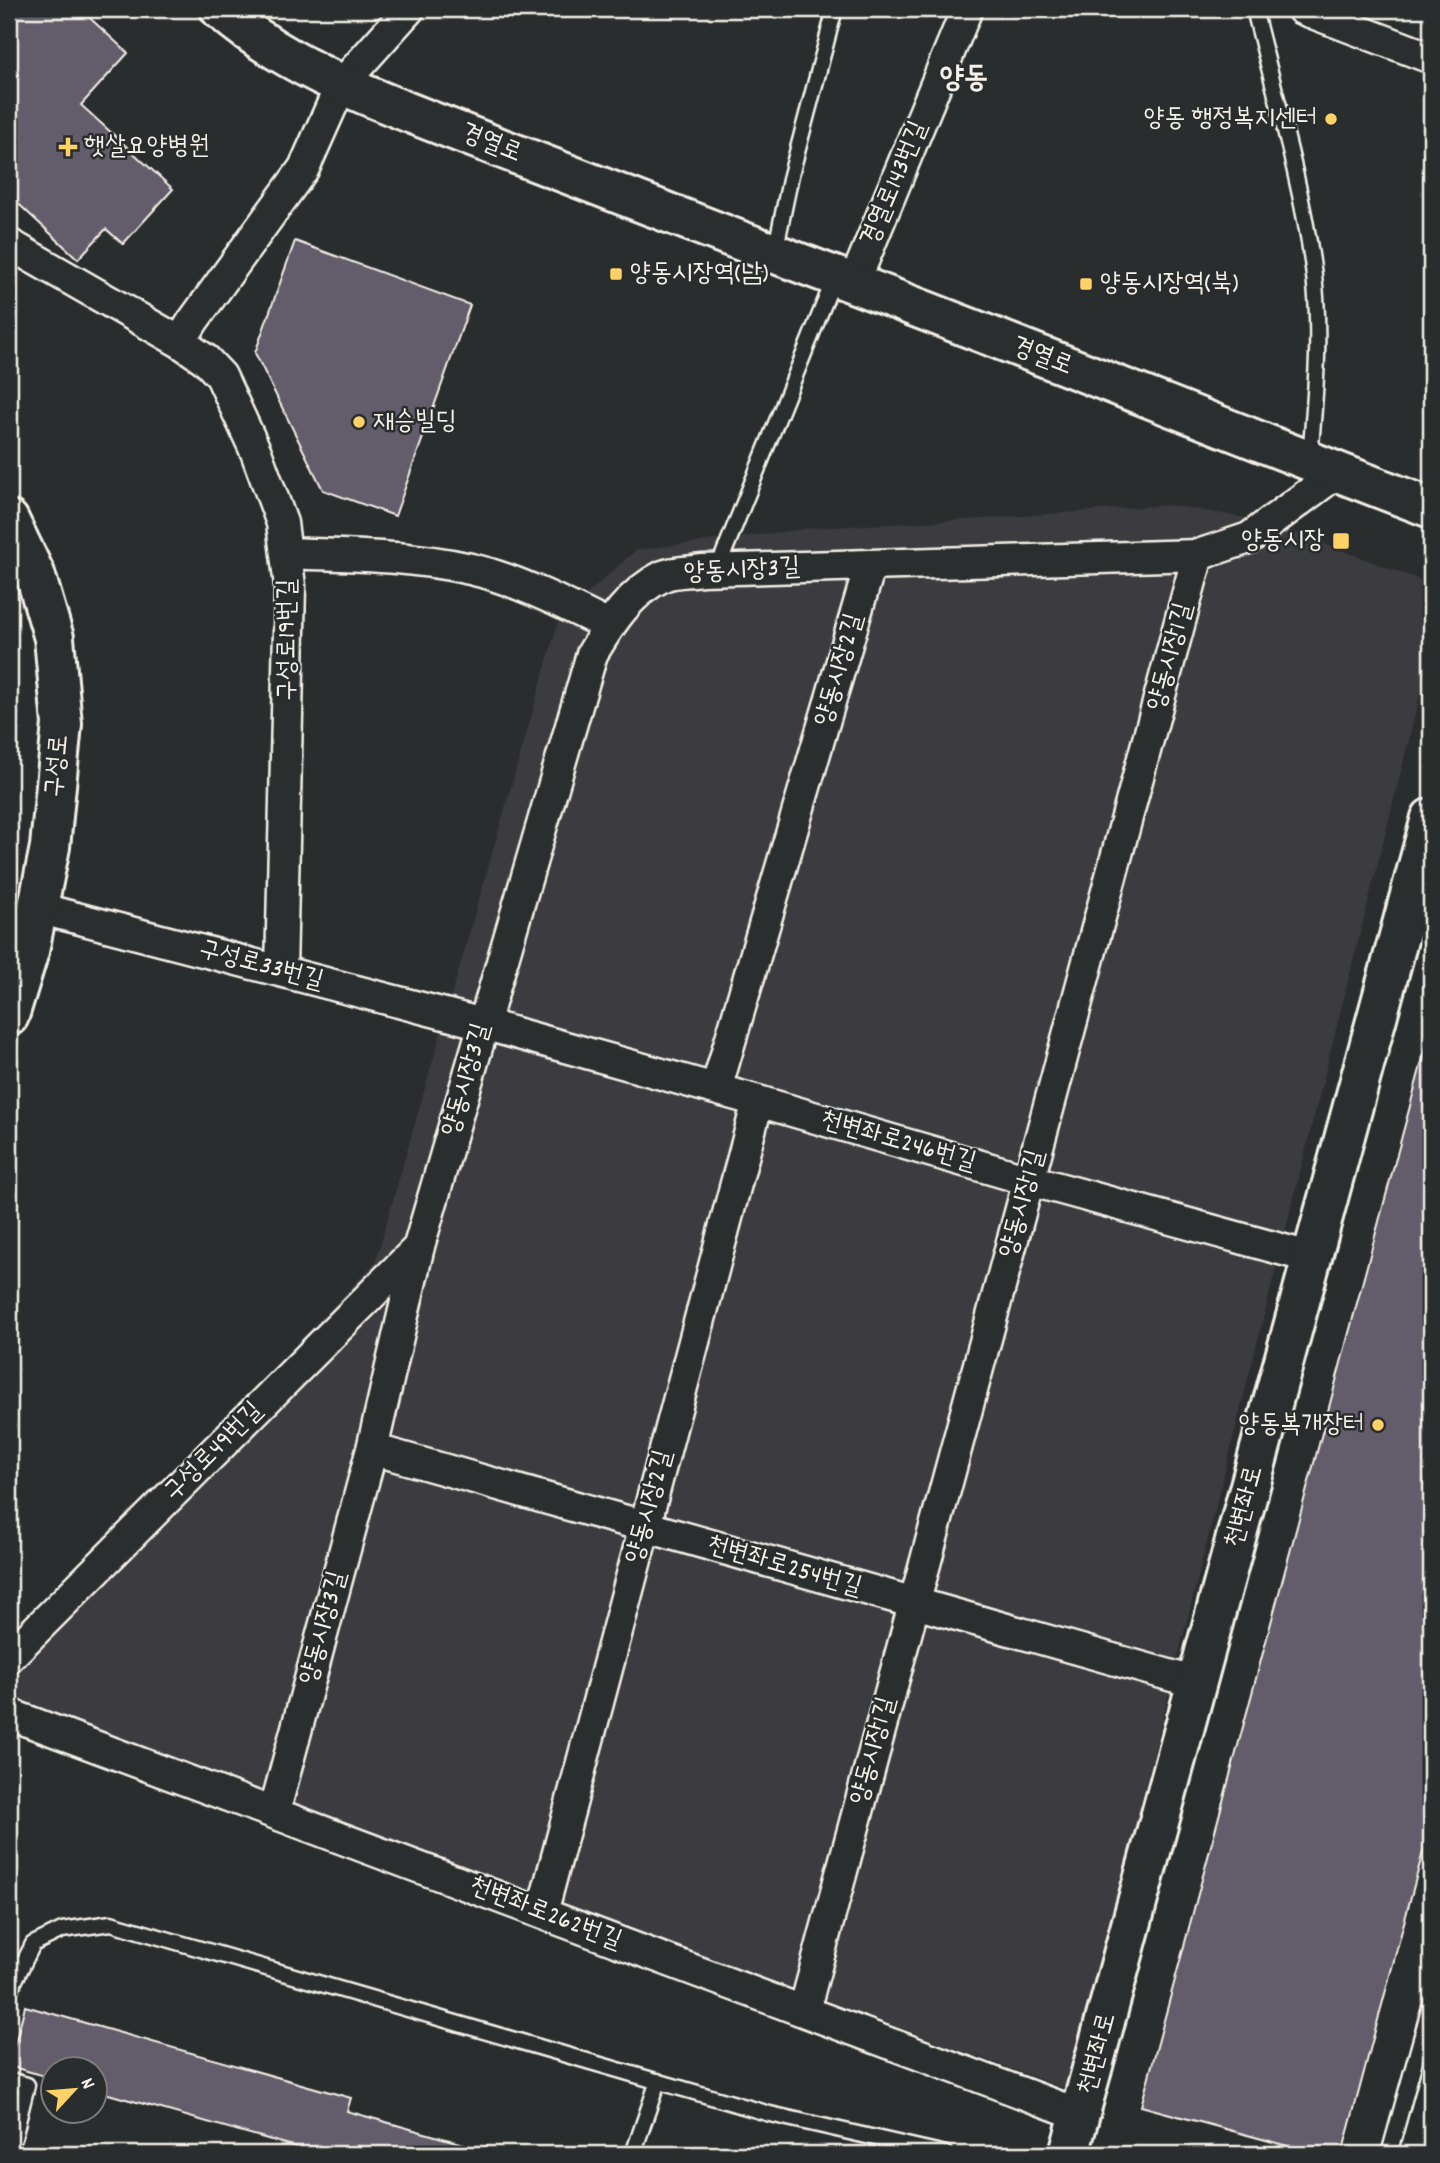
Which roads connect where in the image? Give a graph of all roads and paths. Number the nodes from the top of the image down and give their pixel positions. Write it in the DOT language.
graph roads {
  1 [pos="220,9"];
  2 [pos="409,9"];
  3 [pos="835,9"];
  4 [pos="967,9"];
  5 [pos="1254,9"];
  6 [pos="1303,9"];
  7 [pos="1431,58"];
  8 [pos="341,85"];
  9 [pos="9,244"];
  10 [pos="775,253"];
  11 [pos="844,279"];
  12 [pos="180,342"];
  13 [pos="1324,466"];
  14 [pos="1431,508"];
  15 [pos="9,520"];
  16 [pos="286,553"];
  17 [pos="1198,555"];
  18 [pos="870,566"];
  19 [pos="717,570"];
  20 [pos="609,626"];
  21 [pos="1431,818"];
  22 [pos="38,908"];
  23 [pos="281,971"];
  24 [pos="9,1016"];
  25 [pos="483,1024"];
  26 [pos="716,1089"];
  27 [pos="758,1101"];
  28 [pos="1029,1180"];
  29 [pos="419,1246"];
  30 [pos="1312,1258"];
  31 [pos="372,1449"];
  32 [pos="645,1527"];
  33 [pos="914,1604"];
  34 [pos="9,1657"];
  35 [pos="1197,1683"];
  36 [pos="9,1714"];
  37 [pos="274,1813"];
  38 [pos="542,1913"];
  39 [pos="9,1993"];
  40 [pos="1431,2003"];
  41 [pos="804,2011"];
  42 [pos="9,2080"];
  43 [pos="658,2081"];
  44 [pos="1081,2115"];
  45 [pos="10,2154"];
  46 [pos="633,2154"];
  47 [pos="946,2154"];
  48 [pos="1069,2154"];
  49 [pos="1389,2154"];
  1 -- 8 [label="street, 경열로"];
  2 -- 8 [label="street"];
  3 -- 10 [label="lane"];
  4 -- 11 [label="street, 경열로143번길"];
  5 -- 13 [label="lane"];
  6 -- 7 [label="street"];
  8 -- 10 [label="street, 경열로"];
  8 -- 12 [label="street"];
  9 -- 12 [label="street, 구성로19번길"];
  10 -- 11 [label="street, 경열로"];
  11 -- 13 [label="street, 경열로"];
  11 -- 19 [label="lane"];
  12 -- 16 [label="street, 구성로19번길"];
  13 -- 14 [label="street, 경열로"];
  13 -- 17 [label="street"];
  15 -- 22 [label="street, 구성로"];
  16 -- 20 [label="street"];
  16 -- 23 [label="street, 구성로19번길"];
  17 -- 18 [label="street"];
  17 -- 28 [label="street, 양동시장1길"];
  18 -- 19 [label="street, 양동시장3길"];
  18 -- 26 [label="street, 양동시장2길"];
  19 -- 20 [label="street, 양동시장3길"];
  20 -- 25 [label="street, 양동시장3길"];
  21 -- 30 [label="street, 천변좌로"];
  22 -- 23 [label="street, 구성로33번길"];
  22 -- 24 [label="street, 구성로"];
  23 -- 25 [label="street, 구성로33번길"];
  25 -- 26 [label="street, 천변좌로246번길"];
  25 -- 29 [label="street, 양동시장3길"];
  26 -- 27 [label="street, 천변좌로246번길"];
  27 -- 28 [label="street, 천변좌로246번길"];
  27 -- 32 [label="street, 양동시장2길"];
  28 -- 30 [label="street, 천변좌로246번길"];
  28 -- 33 [label="street, 양동시장1길"];
  29 -- 31 [label="street, 양동시장3길"];
  29 -- 34 [label="street, 구성로49번길"];
  30 -- 35 [label="street, 천변좌로"];
  31 -- 32 [label="street, 천변좌로254번길"];
  31 -- 37 [label="street, 양동시장3길"];
  32 -- 33 [label="street, 천변좌로254번길"];
  32 -- 38 [label="street, 양동시장2길"];
  33 -- 35 [label="street, 천변좌로254번길"];
  33 -- 41 [label="street, 양동시장1길"];
  35 -- 44 [label="street, 천변좌로"];
  36 -- 37 [label="street, 천변좌로262번길"];
  37 -- 38 [label="street, 천변좌로262번길"];
  38 -- 41 [label="street, 천변좌로262번길"];
  39 -- 43 [label="lane"];
  40 -- 49 [label="lane"];
  41 -- 44 [label="street, 천변좌로262번길"];
  42 -- 45 [label="lane"];
  43 -- 46 [label="lane"];
  43 -- 47 [label="lane"];
  44 -- 48 [label="street, 천변좌로"];
}
